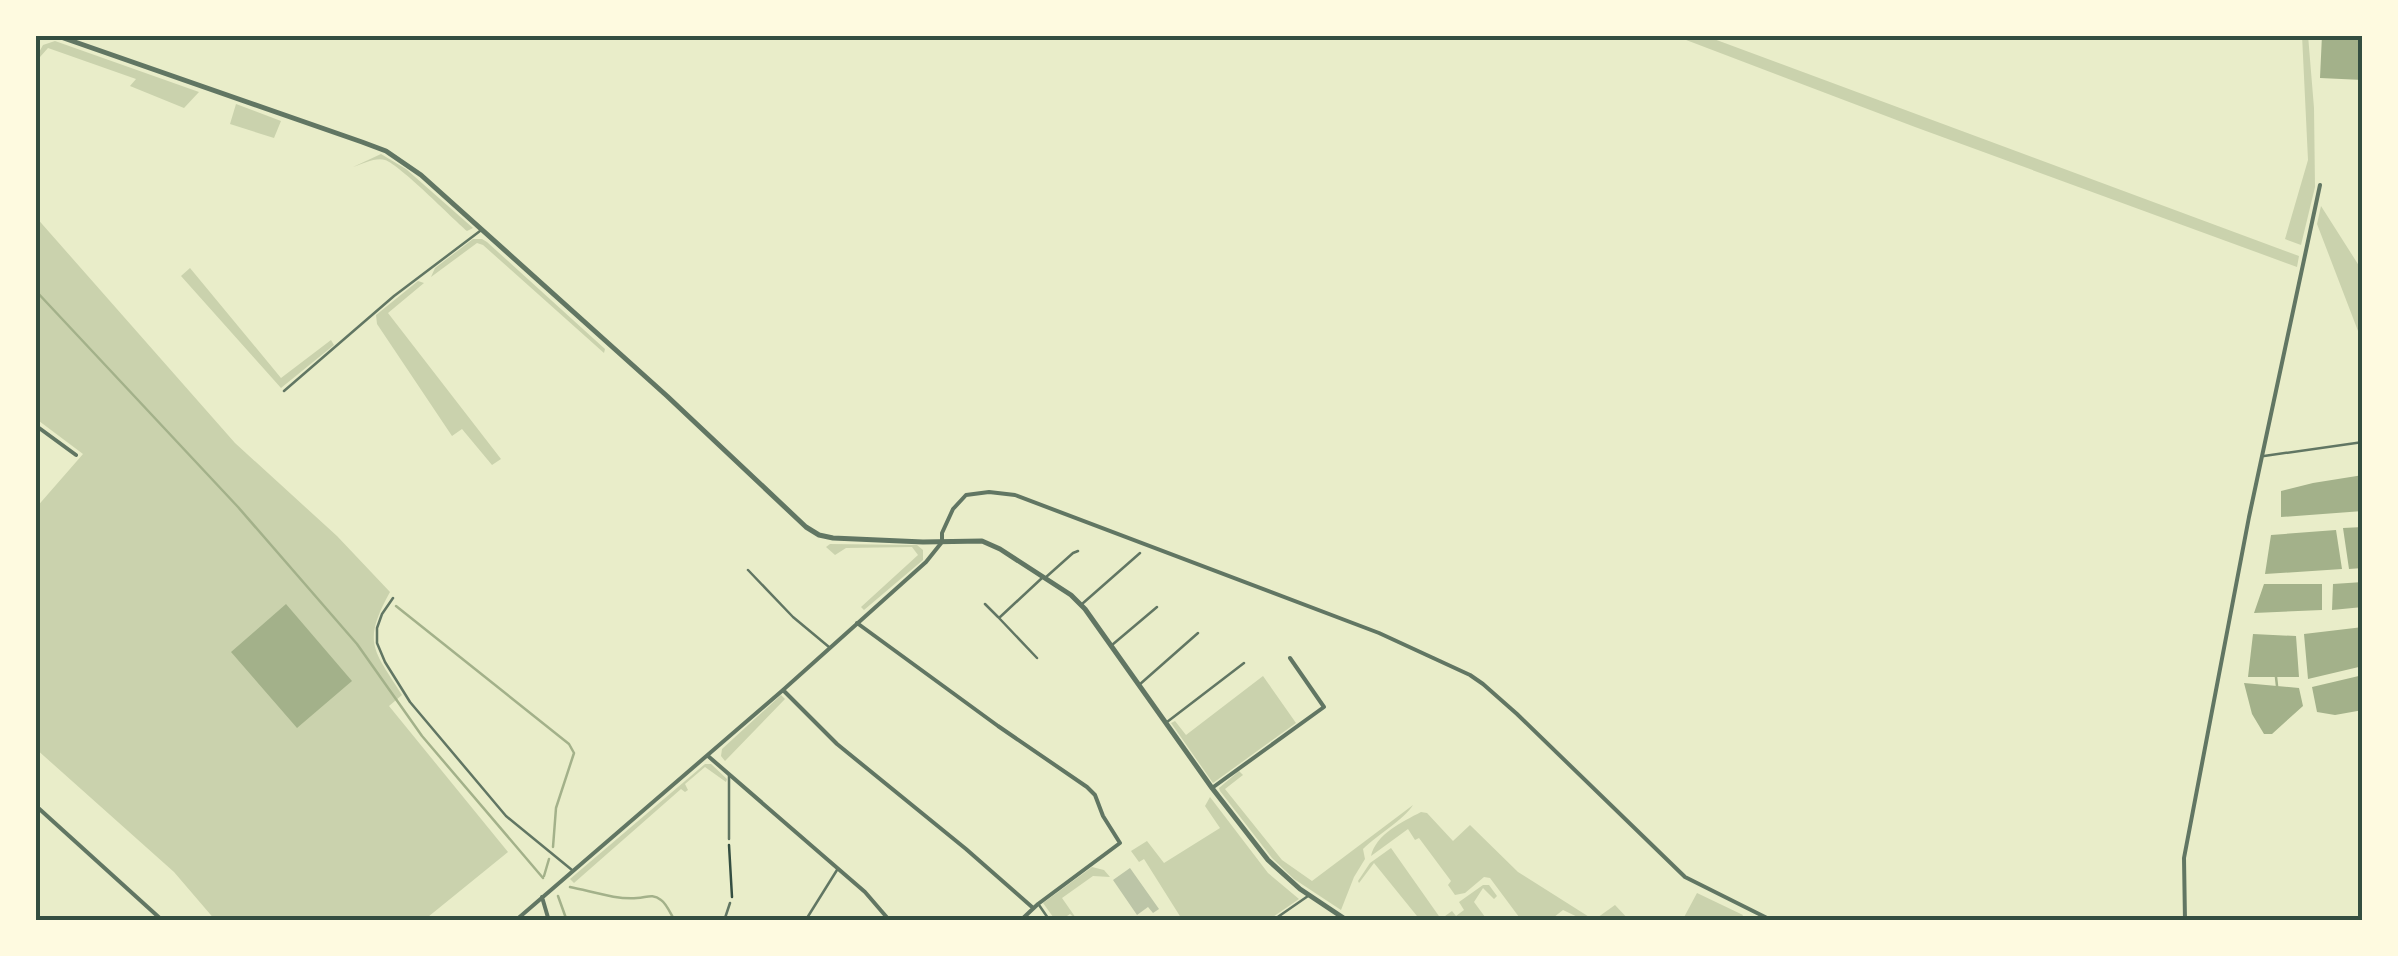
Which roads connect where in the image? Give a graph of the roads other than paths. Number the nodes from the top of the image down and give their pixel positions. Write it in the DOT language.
graph roads {
  1 [pos="54,35"];
  2 [pos="2320,185"];
  3 [pos="481,230"];
  4 [pos="284,391"];
  5 [pos="35,425"];
  6 [pos="2363,442"];
  7 [pos="76,455"];
  8 [pos="2262,456"];
  9 [pos="942,542"];
  10 [pos="1078,552"];
  11 [pos="1140,552"];
  12 [pos="748,570"];
  13 [pos="1044,578"];
  14 [pos="393,598"];
  15 [pos="985,604"];
  16 [pos="1081,604"];
  17 [pos="1156,607"];
  18 [pos="999,618"];
  19 [pos="857,623"];
  20 [pos="1198,634"];
  21 [pos="1111,646"];
  22 [pos="829,647"];
  23 [pos="1036,658"];
  24 [pos="1290,658"];
  25 [pos="1244,663"];
  26 [pos="1139,685"];
  27 [pos="783,690"];
  28 [pos="1166,724"];
  29 [pos="708,756"];
  30 [pos="729,775"];
  31 [pos="1212,788"];
  32 [pos="35,806"];
  33 [pos="729,839"];
  34 [pos="838,868"];
  35 [pos="573,871"];
  36 [pos="1309,895"];
  37 [pos="542,897"];
  38 [pos="730,903"];
  39 [pos="1038,904"];
  40 [pos="1033,908"];
  41 [pos="807,918"];
  42 [pos="163,921"];
  43 [pos="515,921"];
  44 [pos="550,921"];
  45 [pos="724,921"];
  46 [pos="890,921"];
  47 [pos="1020,921"];
  48 [pos="1050,921"];
  49 [pos="1272,921"];
  50 [pos="1348,921"];
  51 [pos="1772,921"];
  52 [pos="2185,921"];
  1 -- 3 [label="street"];
  2 -- 8 [label="street"];
  3 -- 4 [label="lane"];
  3 -- 9 [label="street"];
  5 -- 7 [label="street"];
  6 -- 8 [label="lane"];
  8 -- 52 [label="street"];
  9 -- 13 [label="street"];
  9 -- 19 [label="street"];
  9 -- 51 [label="street"];
  10 -- 13 [label="lane"];
  11 -- 16 [label="lane"];
  12 -- 22 [label="lane"];
  13 -- 16 [label="street"];
  13 -- 18 [label="lane"];
  14 -- 35 [label="lane"];
  15 -- 18 [label="lane"];
  16 -- 21 [label="street"];
  17 -- 21 [label="lane"];
  18 -- 23 [label="lane"];
  19 -- 22 [label="street"];
  19 -- 39 [label="street"];
  20 -- 26 [label="lane"];
  21 -- 26 [label="street"];
  22 -- 27 [label="street"];
  24 -- 31 [label="street"];
  25 -- 28 [label="lane"];
  26 -- 28 [label="street"];
  27 -- 29 [label="street"];
  27 -- 40 [label="street"];
  28 -- 31 [label="street"];
  29 -- 30 [label="street"];
  29 -- 35 [label="street"];
  30 -- 33 [label="lane"];
  30 -- 34 [label="street"];
  31 -- 36 [label="street"];
  32 -- 42 [label="street"];
  34 -- 41 [label="lane"];
  34 -- 46 [label="street"];
  35 -- 37 [label="street"];
  36 -- 49 [label="lane"];
  36 -- 50 [label="street"];
  37 -- 43 [label="street"];
  37 -- 44 [label="street"];
  38 -- 45 [label="lane"];
  39 -- 40 [label="street"];
  39 -- 48 [label="lane"];
  40 -- 47 [label="street"];
}
